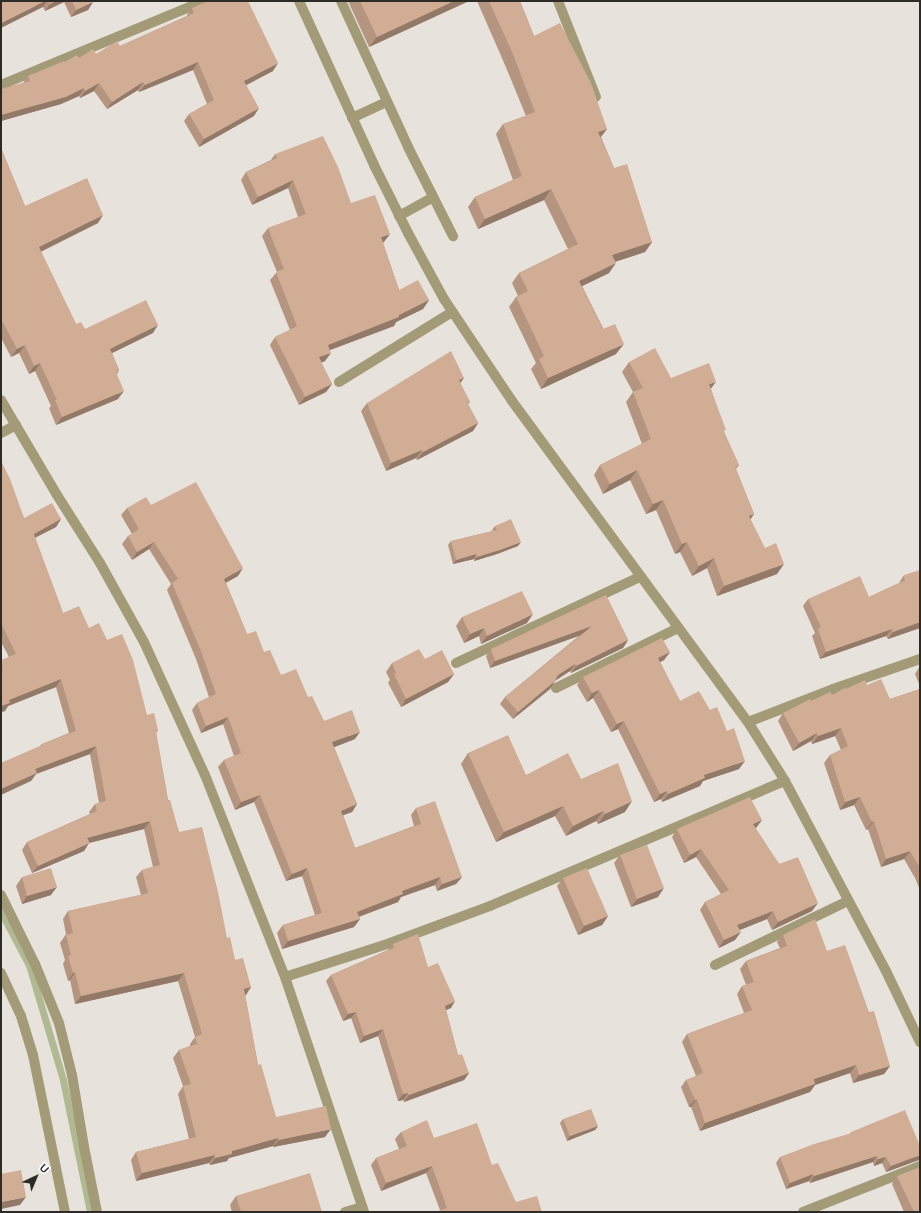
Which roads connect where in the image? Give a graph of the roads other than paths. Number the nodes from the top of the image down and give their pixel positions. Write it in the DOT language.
graph roads {
  1 [pos="204,1"];
  2 [pos="299,1"];
  3 [pos="341,1"];
  4 [pos="558,1"];
  5 [pos="1,85"];
  6 [pos="596,97"];
  7 [pos="386,102"];
  8 [pos="352,118"];
  9 [pos="433,197"];
  10 [pos="399,216"];
  11 [pos="453,236"];
  12 [pos="452,312"];
  13 [pos="339,382"];
  14 [pos="1,400"];
  15 [pos="16,425"];
  16 [pos="1,433"];
  17 [pos="640,577"];
  18 [pos="678,628"];
  19 [pos="920,659"];
  20 [pos="456,663"];
  21 [pos="556,688"];
  22 [pos="748,722"];
  23 [pos="785,781"];
  24 [pos="1,895"];
  25 [pos="848,901"];
  26 [pos="715,965"];
  27 [pos="1,973"];
  28 [pos="285,977"];
  29 [pos="920,1042"];
  30 [pos="920,1166"];
  31 [pos="363,1209"];
  32 [pos="65,1212"];
  33 [pos="98,1212"];
  34 [pos="346,1212"];
  35 [pos="803,1212"];
  1 -- 5 [label="street"];
  2 -- 8 [label="street"];
  3 -- 7 [label="street"];
  4 -- 6 [label="street"];
  7 -- 8 [label="street"];
  7 -- 9 [label="street"];
  8 -- 10 [label="street"];
  9 -- 10 [label="street"];
  9 -- 11 [label="street"];
  10 -- 12 [label="street"];
  12 -- 13 [label="street"];
  12 -- 17 [label="street"];
  14 -- 15 [label="street"];
  15 -- 16 [label="street"];
  15 -- 28 [label="street"];
  17 -- 18 [label="street"];
  17 -- 20 [label="street"];
  18 -- 21 [label="street"];
  18 -- 22 [label="street"];
  19 -- 22 [label="street"];
  22 -- 23 [label="street"];
  23 -- 25 [label="street"];
  23 -- 28 [label="street"];
  24 -- 33 [label="street"];
  25 -- 26 [label="street"];
  25 -- 29 [label="street"];
  27 -- 32 [label="street"];
  28 -- 31 [label="street"];
  30 -- 35 [label="street"];
  31 -- 34 [label="street"];
}
